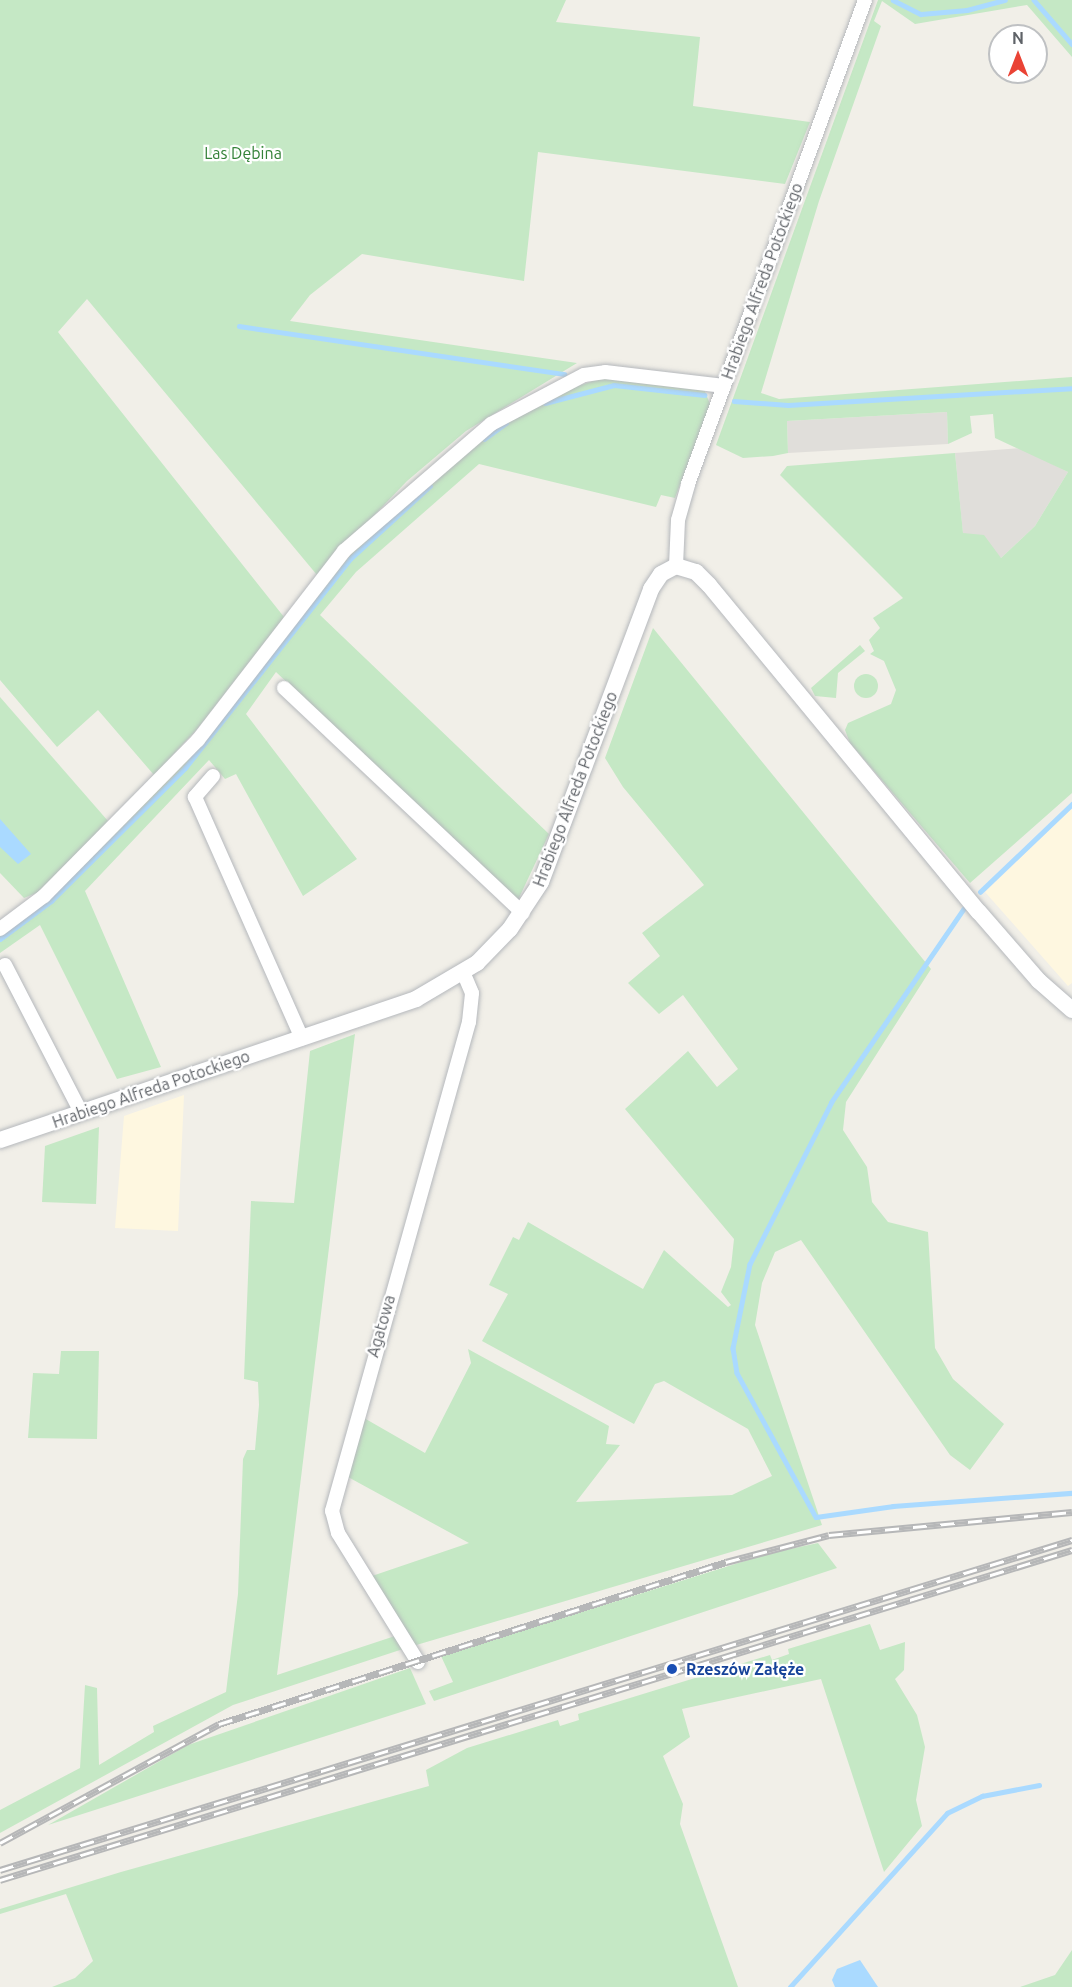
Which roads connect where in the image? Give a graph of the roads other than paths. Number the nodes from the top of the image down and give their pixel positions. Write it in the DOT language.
graph roads {
  1 [pos="865,0"];
  2 [pos="724,386"];
  3 [pos="676,566"];
  4 [pos="284,688"];
  5 [pos="213,776"];
  6 [pos="523,913"];
  7 [pos="0,929"];
  8 [pos="5,965"];
  9 [pos="464,974"];
  10 [pos="1072,1010"];
  11 [pos="302,1038"];
  12 [pos="81,1112"];
  13 [pos="0,1140"];
  14 [pos="418,1662"];
  1 -- 2 [label="street, Hrabiego Alfreda Potockiego"];
  2 -- 3 [label="street, Hrabiego Alfreda Potockiego"];
  2 -- 7 [label="street"];
  3 -- 6 [label="street, Hrabiego Alfreda Potockiego"];
  3 -- 10 [label="street"];
  4 -- 6 [label="street"];
  5 -- 11 [label="street"];
  6 -- 9 [label="street, Hrabiego Alfreda Potockiego"];
  8 -- 12 [label="street"];
  9 -- 11 [label="street, Hrabiego Alfreda Potockiego"];
  9 -- 14 [label="street, Agatowa"];
  11 -- 12 [label="street, Hrabiego Alfreda Potockiego"];
  12 -- 13 [label="street, Hrabiego Alfreda Potockiego"];
}
